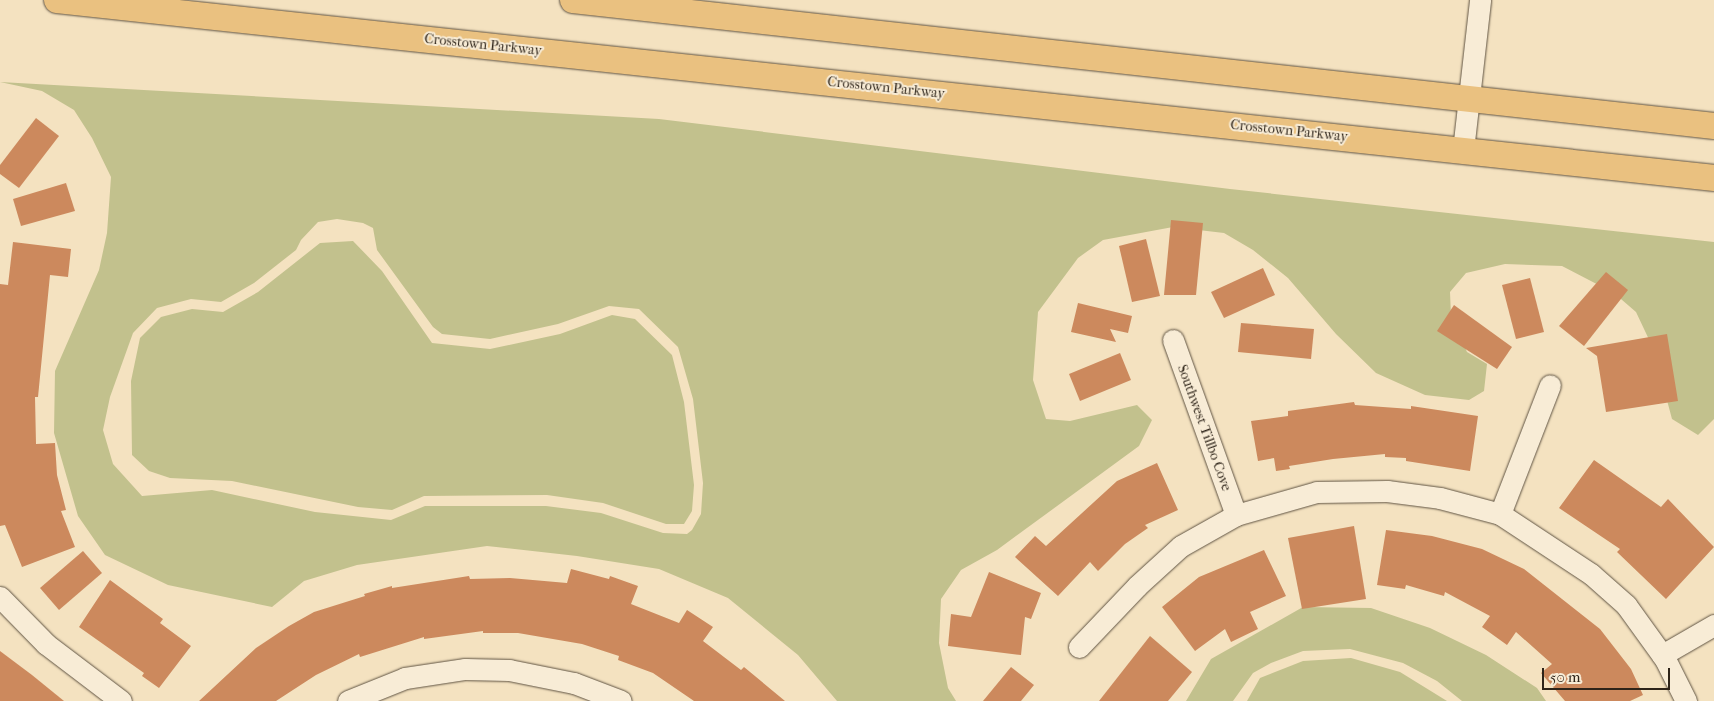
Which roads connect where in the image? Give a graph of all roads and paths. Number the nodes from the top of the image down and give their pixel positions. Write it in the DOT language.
graph roads {
  1 [pos="58,0"];
  2 [pos="573,0"];
  3 [pos="1480,0"];
  4 [pos="1468,98"];
  5 [pos="1714,126"];
  6 [pos="1463,150"];
  7 [pos="1714,178"];
  8 [pos="1173,340"];
  9 [pos="1550,385"];
  10 [pos="1500,514"];
  11 [pos="1236,516"];
  12 [pos="0,597"];
  13 [pos="1714,625"];
  14 [pos="1078,647"];
  15 [pos="1662,655"];
  16 [pos="121,701"];
  17 [pos="348,701"];
  18 [pos="621,701"];
  19 [pos="1686,701"];
  1 -- 6 [label="main road, Crosstown Parkway"];
  2 -- 4 [label="main road"];
  3 -- 4 [label="street"];
  4 -- 5 [label="main road"];
  4 -- 6 [label="street"];
  6 -- 7 [label="main road, Crosstown Parkway"];
  8 -- 11 [label="street, Southwest Tillbo Cove"];
  9 -- 10 [label="street"];
  10 -- 11 [label="street"];
  10 -- 15 [label="street"];
  11 -- 14 [label="street"];
  12 -- 16 [label="street"];
  13 -- 15 [label="street"];
  15 -- 19 [label="street"];
  17 -- 18 [label="street"];
}
